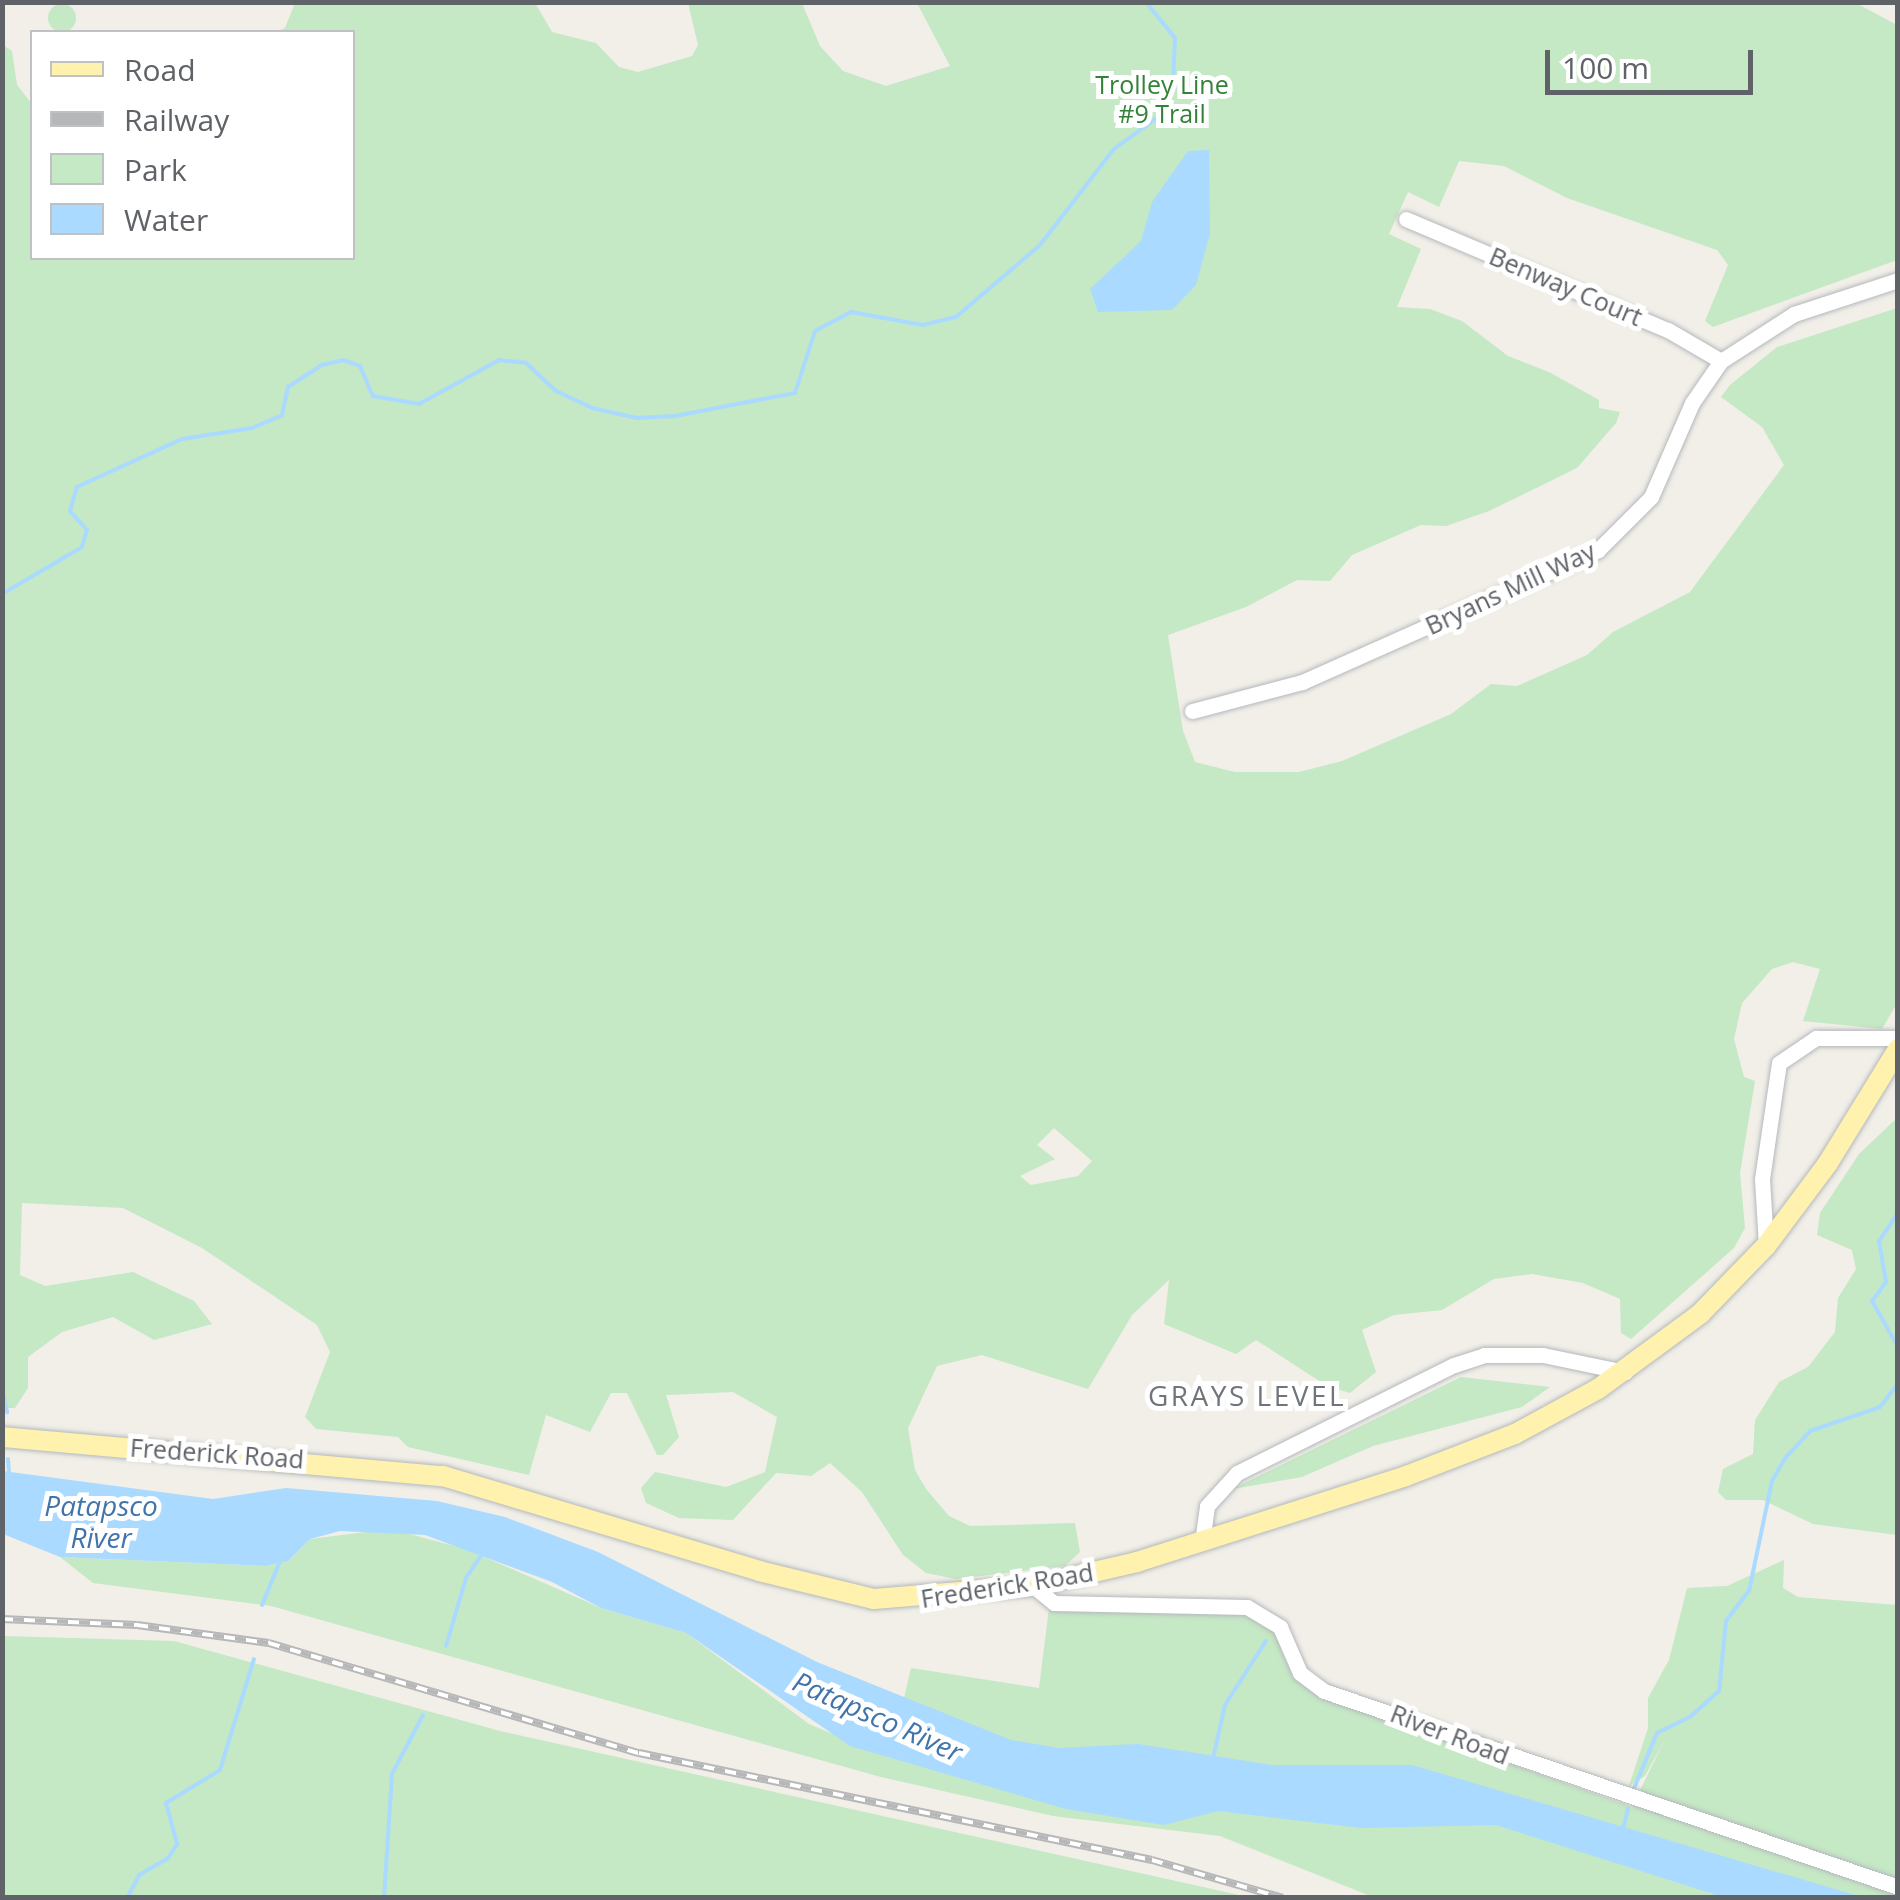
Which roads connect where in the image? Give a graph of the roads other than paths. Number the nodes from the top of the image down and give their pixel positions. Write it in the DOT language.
graph roads {
  1 [pos="1406,219"];
  2 [pos="1898,280"];
  3 [pos="1721,361"];
  4 [pos="1192,712"];
  5 [pos="1898,1038"];
  6 [pos="1898,1048"];
  7 [pos="1766,1246"];
  8 [pos="1624,1372"];
  9 [pos="2,1437"];
  10 [pos="1202,1542"];
  11 [pos="1033,1586"];
  12 [pos="1898,1887"];
  1 -- 3 [label="street, Benway Court"];
  2 -- 3 [label="street, Bryans Mill Way"];
  3 -- 4 [label="street, Bryans Mill Way"];
  5 -- 7 [label="street"];
  6 -- 7 [label="main road, Frederick Road"];
  7 -- 8 [label="main road, Frederick Road"];
  8 -- 10 [label="main road, Frederick Road"];
  8 -- 10 [label="street"];
  9 -- 11 [label="main road, Frederick Road"];
  10 -- 11 [label="main road, Frederick Road"];
  11 -- 12 [label="street, River Road"];
}
